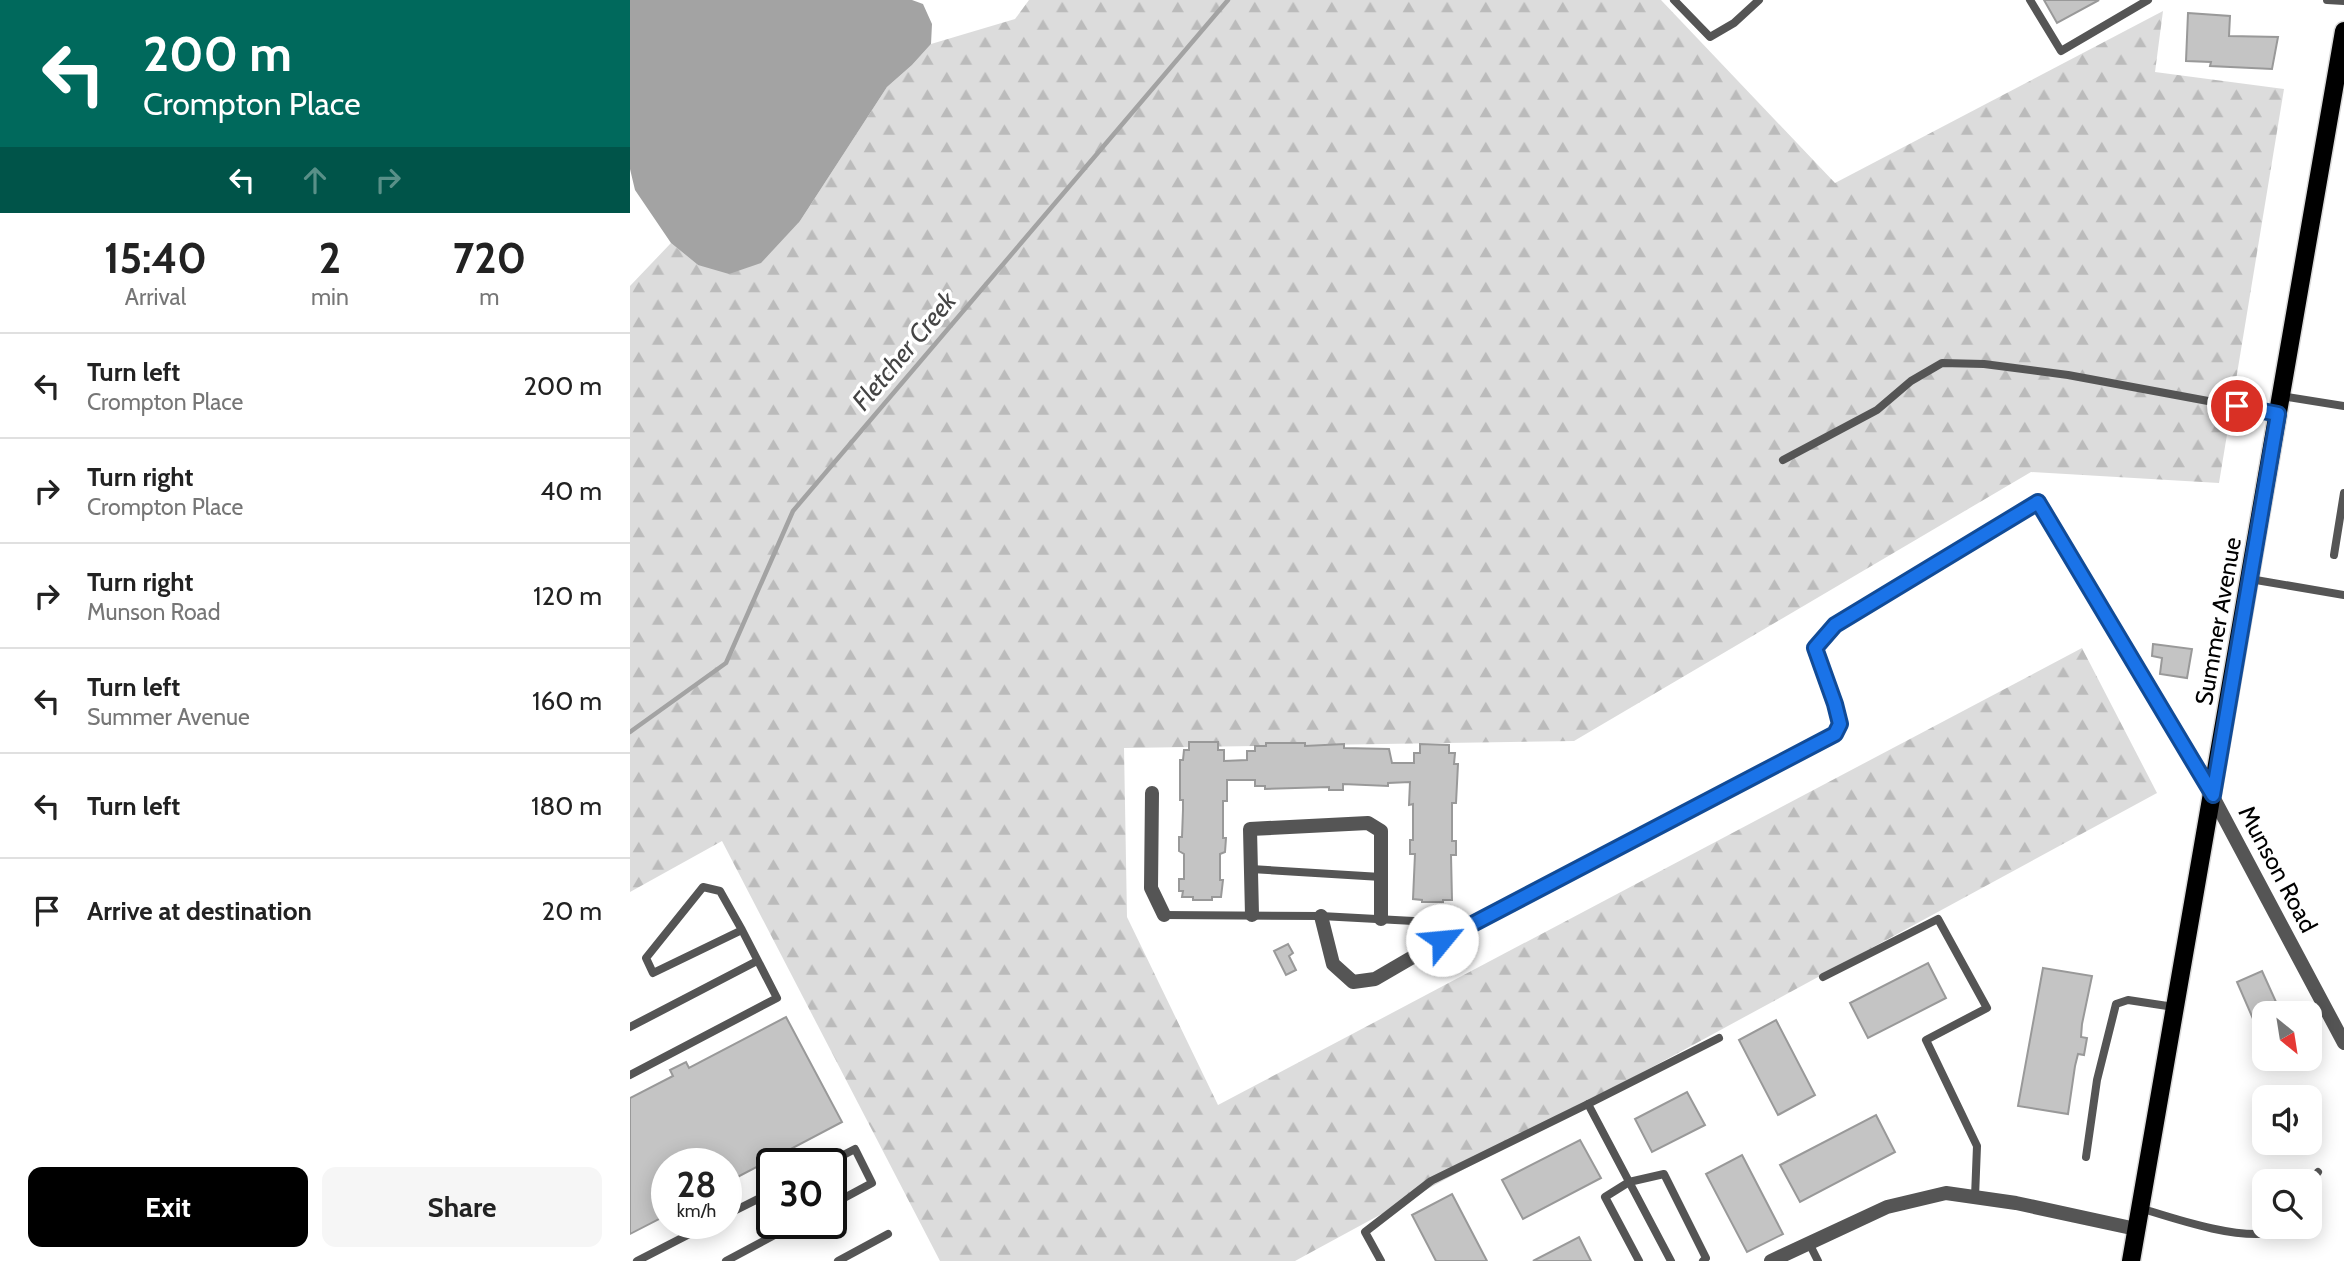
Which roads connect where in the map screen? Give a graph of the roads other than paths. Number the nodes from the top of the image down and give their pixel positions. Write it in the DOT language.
graph roads {
  1 [pos="1674,0"];
  2 [pos="1759,0"];
  3 [pos="2030,0"];
  4 [pos="2148,0"];
  5 [pos="2327,0"];
  6 [pos="2344,1"];
  7 [pos="2344,31"];
  8 [pos="2281,396"];
  9 [pos="2344,406"];
  10 [pos="2278,414"];
  11 [pos="1783,460"];
  12 [pos="2344,493"];
  13 [pos="2334,555"];
  14 [pos="2250,579"];
  15 [pos="2344,595"];
  16 [pos="1152,793"];
  17 [pos="2213,795"];
  18 [pos="1251,869"];
  19 [pos="1381,877"];
  20 [pos="1164,915"];
  21 [pos="1252,915"];
  22 [pos="1321,916"];
  23 [pos="1381,919"];
  24 [pos="1472,925"];
  25 [pos="742,930"];
  26 [pos="757,961"];
  27 [pos="1823,977"];
  28 [pos="2174,1007"];
  29 [pos="630,1027"];
  30 [pos="1719,1038"];
  31 [pos="2344,1043"];
  32 [pos="630,1075"];
  33 [pos="1588,1104"];
  34 [pos="847,1153"];
  35 [pos="2086,1157"];
  36 [pos="1629,1182"];
  37 [pos="847,1196"];
  38 [pos="1975,1197"];
  39 [pos="2140,1208"];
  40 [pos="2136,1229"];
  41 [pos="888,1234"];
  42 [pos="2252,1236"];
  43 [pos="679,1239"];
  44 [pos="767,1239"];
  45 [pos="1809,1243"];
  46 [pos="637,1261"];
  47 [pos="726,1261"];
  48 [pos="838,1261"];
  49 [pos="1381,1261"];
  50 [pos="1639,1261"];
  51 [pos="1671,1261"];
  52 [pos="1703,1261"];
  53 [pos="1771,1261"];
  54 [pos="1818,1261"];
  55 [pos="2131,1261"];
  1 -- 2 [label="lane"];
  3 -- 4 [label="lane"];
  5 -- 6 [label="lane"];
  7 -- 8 [label="main road, Summer Avenue"];
  8 -- 9 [label="lane"];
  8 -- 10 [label="main road, Summer Avenue"];
  10 -- 11 [label="lane"];
  10 -- 14 [label="main road, Summer Avenue"];
  12 -- 13 [label="lane"];
  14 -- 15 [label="lane"];
  14 -- 17 [label="main road, Summer Avenue"];
  16 -- 20 [label="street"];
  17 -- 24 [label="street, Munson Road"];
  17 -- 28 [label="main road, Summer Avenue"];
  17 -- 31 [label="street, Munson Road"];
  18 -- 19 [label="lane"];
  18 -- 19 [label="street"];
  18 -- 21 [label="street"];
  19 -- 23 [label="street"];
  20 -- 21 [label="lane"];
  21 -- 22 [label="lane"];
  22 -- 23 [label="lane"];
  22 -- 24 [label="street"];
  23 -- 24 [label="lane"];
  25 -- 25 [label="lane"];
  25 -- 26 [label="lane"];
  26 -- 29 [label="lane"];
  26 -- 32 [label="lane"];
  27 -- 38 [label="lane"];
  28 -- 35 [label="lane"];
  28 -- 39 [label="main road, Summer Avenue"];
  30 -- 33 [label="lane"];
  33 -- 36 [label="lane"];
  33 -- 49 [label="lane"];
  34 -- 37 [label="lane"];
  36 -- 50 [label="lane"];
  36 -- 51 [label="lane"];
  36 -- 52 [label="lane"];
  38 -- 40 [label="street"];
  38 -- 45 [label="street"];
  39 -- 40 [label="main road, Summer Avenue"];
  39 -- 42 [label="lane"];
  40 -- 55 [label="main road, Summer Avenue"];
  41 -- 48 [label="lane"];
  43 -- 46 [label="lane"];
  44 -- 47 [label="lane"];
  45 -- 53 [label="street"];
  45 -- 54 [label="lane"];
}
